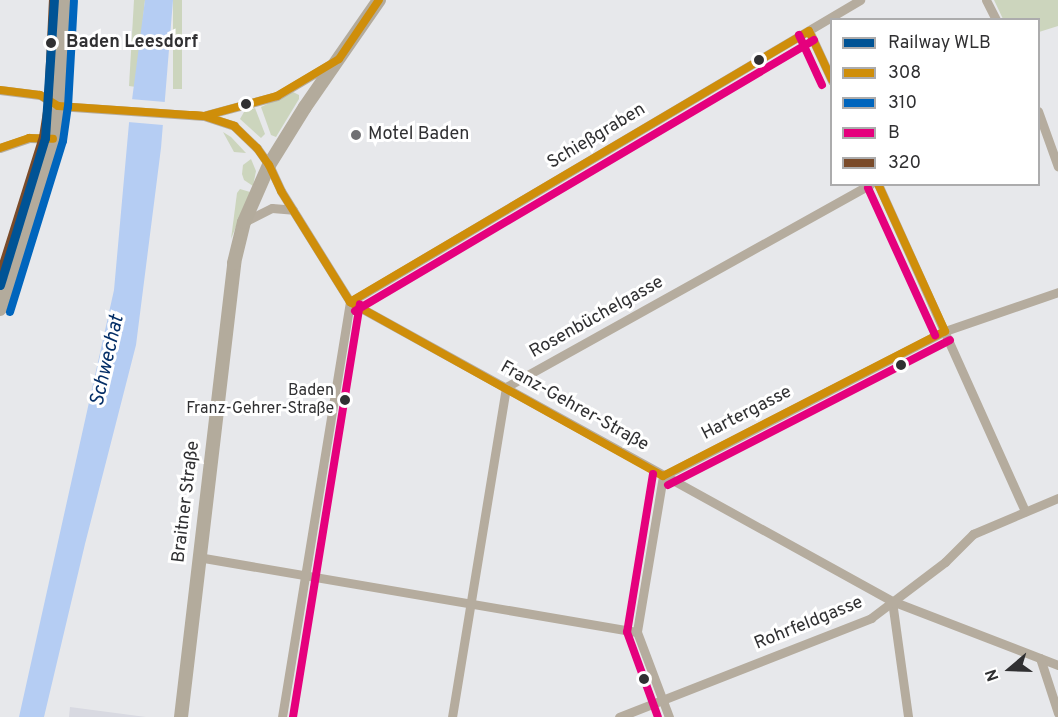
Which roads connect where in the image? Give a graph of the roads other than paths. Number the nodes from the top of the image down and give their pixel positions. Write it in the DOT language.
graph roads {
  1 [pos="64,0"];
  2 [pos="379,0"];
  3 [pos="860,0"];
  4 [pos="986,0"];
  5 [pos="830,18"];
  6 [pos="830,18"];
  7 [pos="995,18"];
  8 [pos="809,31"];
  9 [pos="339,59"];
  10 [pos="830,79"];
  11 [pos="0,90"];
  12 [pos="58,106"];
  13 [pos="204,116"];
  14 [pos="1040,117"];
  15 [pos="53,139"];
  16 [pos="0,148"];
  17 [pos="269,165"];
  18 [pos="1058,167"];
  19 [pos="866,186"];
  20 [pos="879,186"];
  21 [pos="293,210"];
  22 [pos="244,222"];
  23 [pos="1058,292"];
  24 [pos="350,302"];
  25 [pos="0,309"];
  26 [pos="945,331"];
  27 [pos="506,387"];
  28 [pos="663,476"];
  29 [pos="1058,498"];
  30 [pos="1025,511"];
  31 [pos="198,557"];
  32 [pos="306,574"];
  33 [pos="892,601"];
  34 [pos="469,605"];
  35 [pos="637,632"];
  36 [pos="1040,658"];
  37 [pos="1058,665"];
  38 [pos="662,700"];
  39 [pos="1058,713"];
  40 [pos="181,717"];
  41 [pos="282,717"];
  42 [pos="452,717"];
  43 [pos="619,717"];
  44 [pos="669,717"];
  45 [pos="908,717"];
  1 -- 12 [label="main road"];
  2 -- 9 [label="main road, Braitner Straße"];
  3 -- 6 [label="street, Schießgraben"];
  4 -- 7 [label="street"];
  5 -- 8 [label="street, Schießgraben"];
  8 -- 10 [label="street"];
  8 -- 24 [label="street, Schießgraben"];
  9 -- 13 [label="street"];
  9 -- 17 [label="main road, Braitner Straße"];
  11 -- 12 [label="street"];
  12 -- 13 [label="street"];
  12 -- 15 [label="main road"];
  13 -- 17 [label="street, Franz-Gehrer-Straße"];
  14 -- 18 [label="street"];
  15 -- 16 [label="street"];
  15 -- 25 [label="main road"];
  17 -- 21 [label="street, Franz-Gehrer-Straße"];
  17 -- 22 [label="main road, Braitner Straße"];
  19 -- 27 [label="street, Rosenbüchelgasse"];
  20 -- 26 [label="street"];
  21 -- 22 [label="street"];
  21 -- 24 [label="street, Franz-Gehrer-Straße"];
  22 -- 31 [label="main road, Braitner Straße"];
  23 -- 26 [label="street, Hartergasse"];
  24 -- 27 [label="street, Franz-Gehrer-Straße"];
  24 -- 32 [label="street"];
  26 -- 28 [label="street, Hartergasse"];
  26 -- 30 [label="street"];
  27 -- 28 [label="street, Franz-Gehrer-Straße"];
  27 -- 34 [label="street"];
  28 -- 33 [label="street, Franz-Gehrer-Straße"];
  28 -- 35 [label="street"];
  29 -- 30 [label="street, Rohrfeldgasse"];
  30 -- 33 [label="street, Rohrfeldgasse"];
  31 -- 32 [label="street"];
  31 -- 40 [label="main road, Braitner Straße"];
  32 -- 34 [label="street"];
  32 -- 41 [label="street"];
  33 -- 36 [label="street, Franz-Gehrer-Straße"];
  33 -- 38 [label="street, Rohrfeldgasse"];
  33 -- 45 [label="street"];
  34 -- 35 [label="street"];
  34 -- 42 [label="street"];
  35 -- 38 [label="street"];
  36 -- 37 [label="street, Franz-Gehrer-Straße"];
  36 -- 39 [label="street"];
  38 -- 43 [label="street, Rohrfeldgasse"];
  38 -- 44 [label="street"];
}
